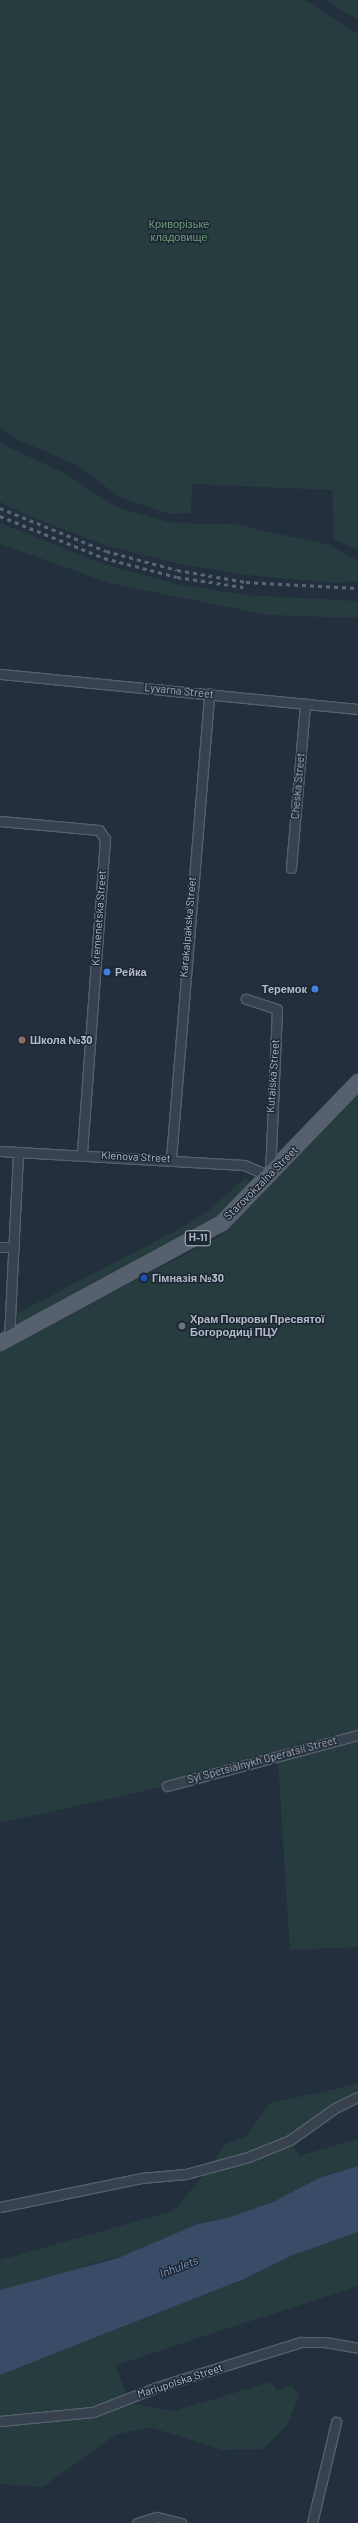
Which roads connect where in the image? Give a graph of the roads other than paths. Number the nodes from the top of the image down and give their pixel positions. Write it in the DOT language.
graph roads {
  1 [pos="0,674"];
  2 [pos="209,694"];
  3 [pos="305,704"];
  4 [pos="358,709"];
  5 [pos="0,821"];
  6 [pos="291,868"];
  7 [pos="246,1000"];
  8 [pos="358,1082"];
  9 [pos="0,1151"];
  10 [pos="18,1152"];
  11 [pos="82,1154"];
  12 [pos="171,1159"];
  13 [pos="270,1176"];
  14 [pos="0,1247"];
  15 [pos="14,1248"];
  16 [pos="5,1341"];
  17 [pos="358,1735"];
  18 [pos="167,1786"];
  19 [pos="358,2097"];
  20 [pos="0,2207"];
  21 [pos="358,2348"];
  22 [pos="0,2421"];
  23 [pos="336,2422"];
  24 [pos="136,2523"];
  25 [pos="181,2523"];
  26 [pos="312,2523"];
  1 -- 2 [label="street, Lyvarna Street"];
  2 -- 3 [label="street, Lyvarna Street"];
  2 -- 12 [label="street, Karakalpakska Street"];
  3 -- 4 [label="street, Lyvarna Street"];
  3 -- 6 [label="street, Cheska Street"];
  5 -- 11 [label="street, Kremenetska Street"];
  7 -- 13 [label="street, Kutaiska Street"];
  8 -- 13 [label="main road, Starovokzalna Street / Н-11"];
  9 -- 10 [label="street, Klenova Street"];
  10 -- 11 [label="street, Klenova Street"];
  10 -- 15 [label="street"];
  11 -- 12 [label="street, Klenova Street"];
  12 -- 13 [label="street, Klenova Street"];
  13 -- 16 [label="main road, Starovokzalna Street / Н-11"];
  14 -- 15 [label="street"];
  15 -- 16 [label="street"];
  17 -- 18 [label="street, Syl Spetsialnykh Operatsii Street"];
  19 -- 20 [label="street"];
  21 -- 22 [label="street, Mariupolska Street"];
  23 -- 26 [label="street"];
  24 -- 25 [label="street"];
}
